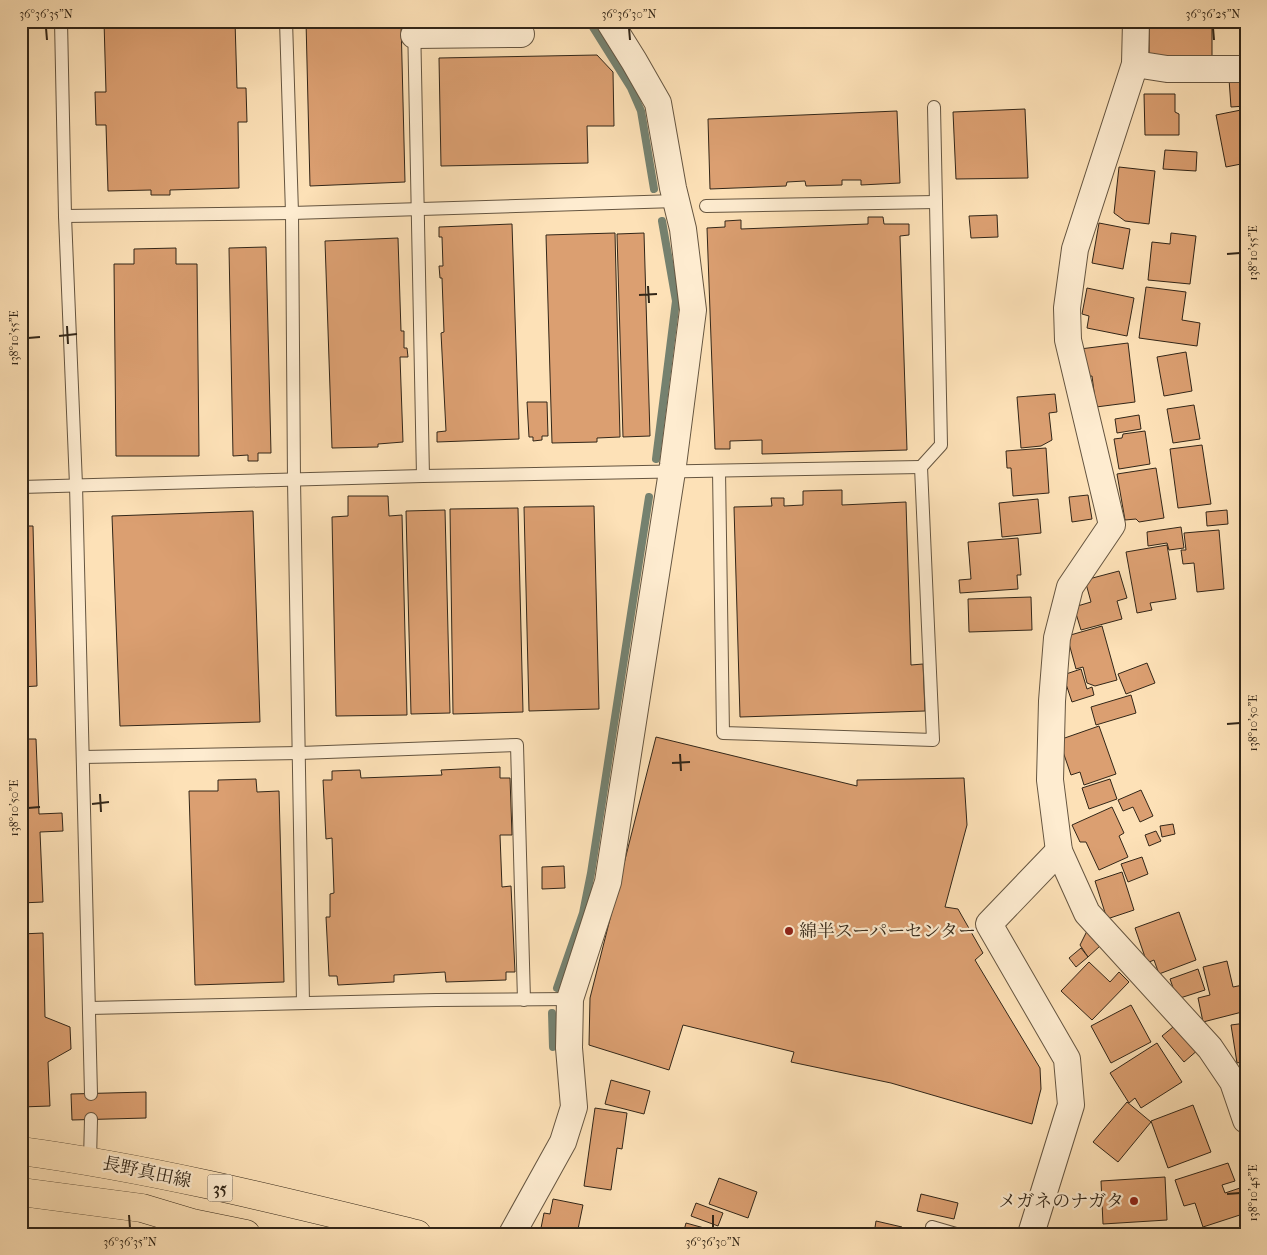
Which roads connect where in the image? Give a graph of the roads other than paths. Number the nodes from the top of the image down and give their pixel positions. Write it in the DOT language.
graph roads {
  1 [pos="61,21"];
  2 [pos="286,21"];
  3 [pos="609,21"];
  4 [pos="1136,21"];
  5 [pos="414,28"];
  6 [pos="521,34"];
  7 [pos="1135,64"];
  8 [pos="1246,69"];
  9 [pos="934,107"];
  10 [pos="676,201"];
  11 [pos="936,202"];
  12 [pos="706,206"];
  13 [pos="419,210"];
  14 [pos="292,213"];
  15 [pos="66,216"];
  16 [pos="921,467"];
  17 [pos="720,471"];
  18 [pos="672,472"];
  19 [pos="423,476"];
  20 [pos="294,480"];
  21 [pos="76,485"];
  22 [pos="21,487"];
  23 [pos="300,753"];
  24 [pos="83,757"];
  25 [pos="1059,851"];
  26 [pos="524,1000"];
  27 [pos="570,1000"];
  28 [pos="303,1003"];
  29 [pos="89,1008"];
  30 [pos="91,1094"];
  31 [pos="91,1119"];
  32 [pos="1246,1120"];
  33 [pos="21,1151"];
  34 [pos="90,1160"];
  35 [pos="21,1192"];
  36 [pos="191,1228"];
  37 [pos="246,1234"];
  38 [pos="417,1234"];
  39 [pos="512,1234"];
  40 [pos="931,1234"];
  41 [pos="956,1234"];
  42 [pos="1031,1234"];
  1 -- 15 [label="lane"];
  2 -- 14 [label="lane"];
  3 -- 10 [label="street"];
  4 -- 7 [label="street"];
  5 -- 6 [label="street"];
  5 -- 13 [label="lane"];
  7 -- 8 [label="street"];
  7 -- 25 [label="street"];
  9 -- 11 [label="lane"];
  10 -- 13 [label="lane"];
  10 -- 18 [label="street"];
  11 -- 12 [label="lane"];
  11 -- 16 [label="lane"];
  13 -- 14 [label="lane"];
  13 -- 19 [label="lane"];
  14 -- 15 [label="lane"];
  14 -- 20 [label="lane"];
  15 -- 21 [label="lane"];
  16 -- 17 [label="lane"];
  16 -- 17 [label="lane"];
  17 -- 18 [label="lane"];
  18 -- 19 [label="lane"];
  18 -- 27 [label="street"];
  19 -- 20 [label="lane"];
  20 -- 21 [label="lane"];
  20 -- 23 [label="lane"];
  21 -- 22 [label="lane"];
  21 -- 24 [label="lane"];
  23 -- 24 [label="lane"];
  23 -- 26 [label="lane"];
  23 -- 28 [label="lane"];
  24 -- 29 [label="lane"];
  25 -- 32 [label="street"];
  25 -- 42 [label="street"];
  26 -- 27 [label="lane"];
  26 -- 28 [label="lane"];
  27 -- 39 [label="street"];
  28 -- 29 [label="lane"];
  29 -- 30 [label="lane"];
  31 -- 34 [label="lane"];
  33 -- 34 [label="main road, 長野真田線 / 35"];
  34 -- 38 [label="main road, 長野真田線 / 35"];
  35 -- 36 [label="main road, 長野真田線 / 35"];
  36 -- 37 [label="main road, 長野真田線 / 35"];
  40 -- 41 [label="lane"];
}
